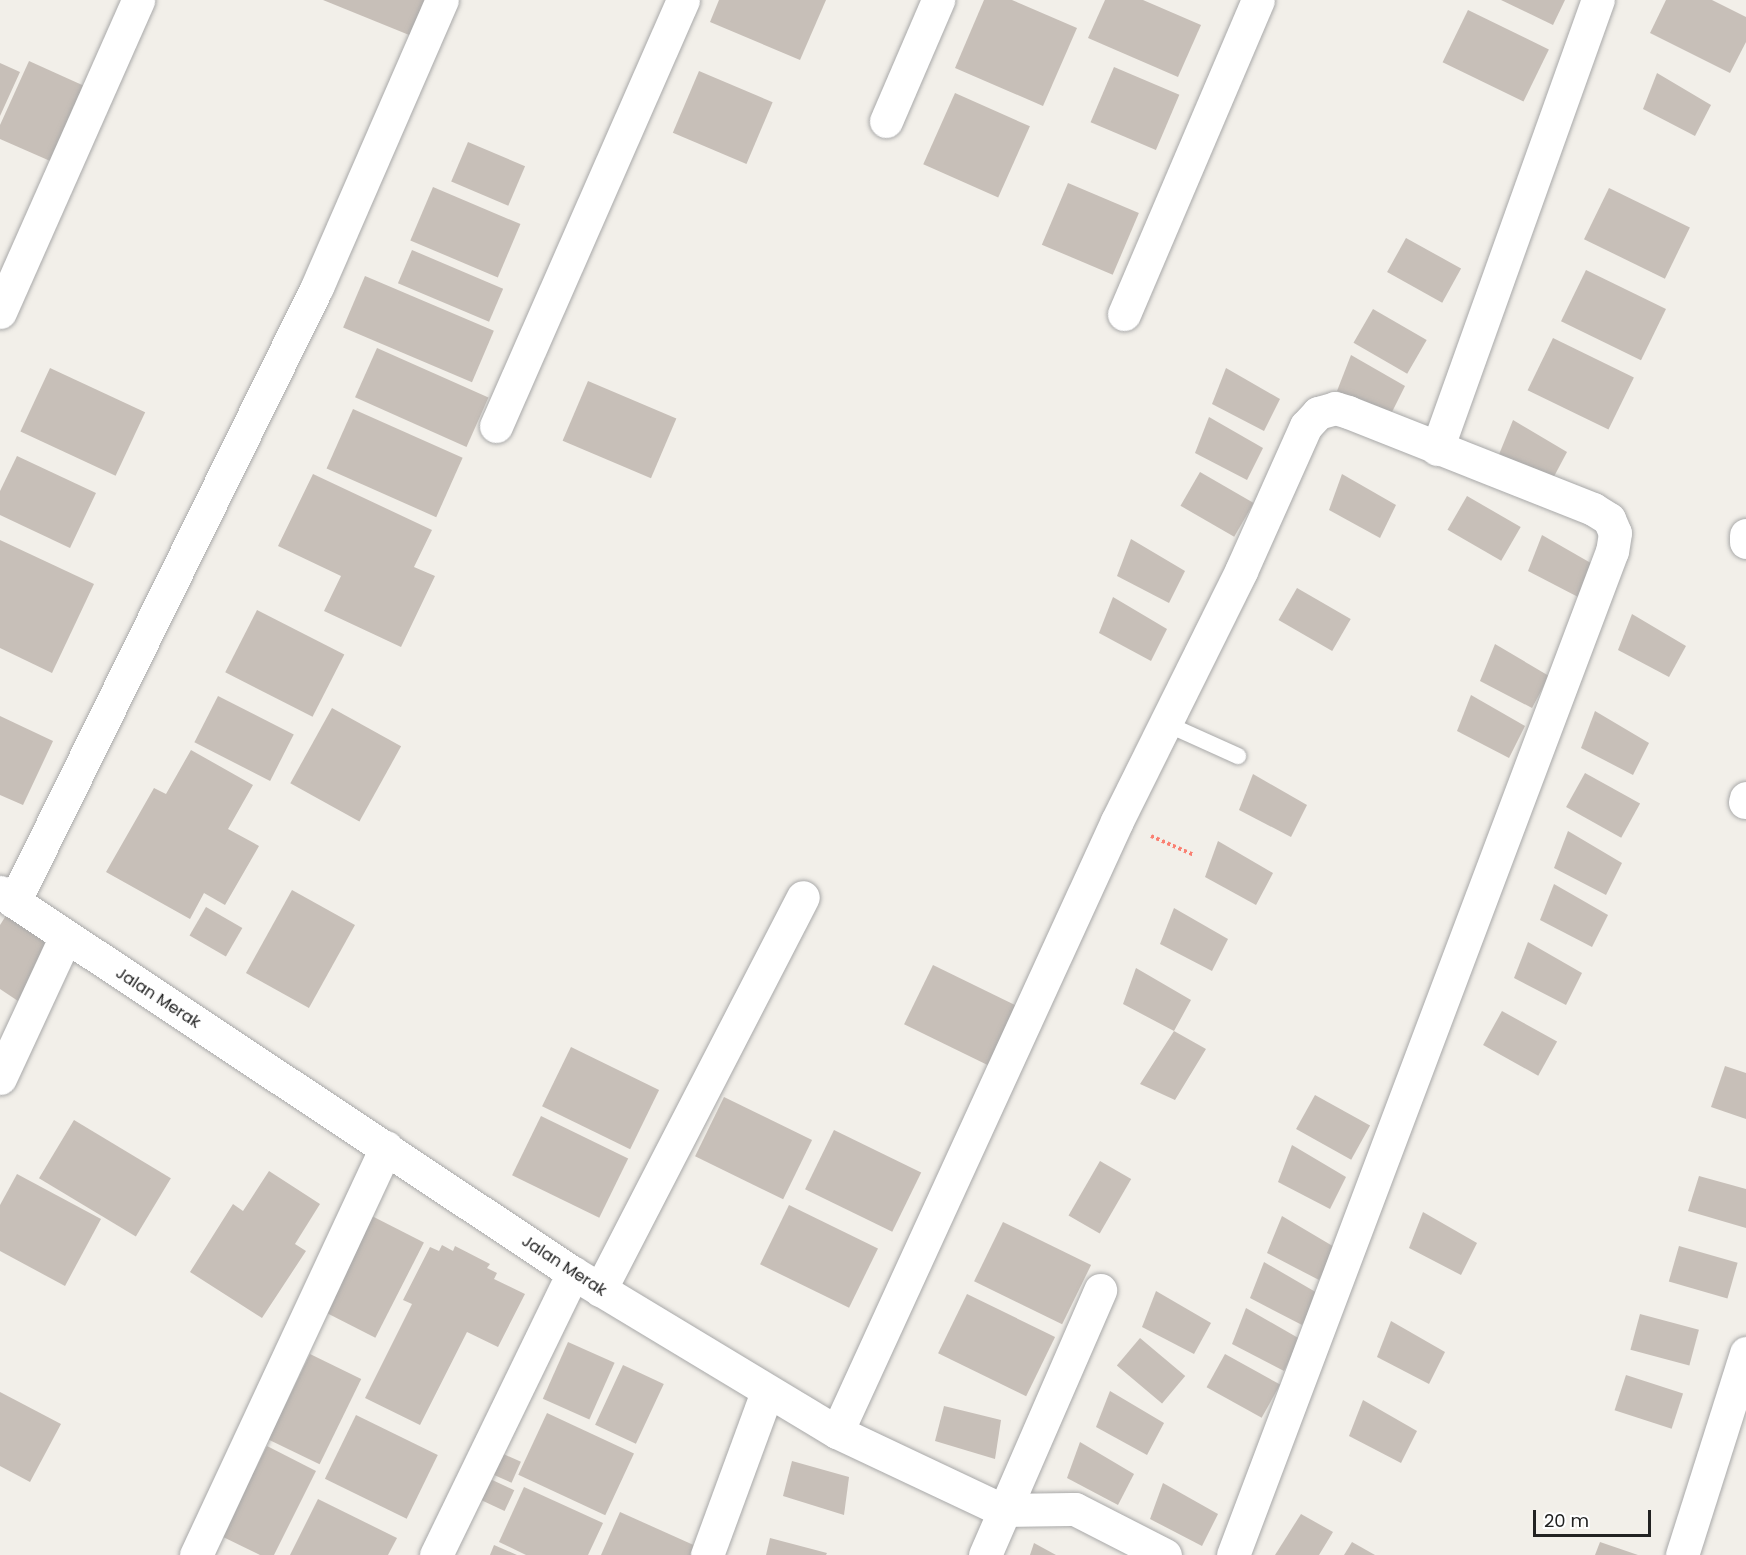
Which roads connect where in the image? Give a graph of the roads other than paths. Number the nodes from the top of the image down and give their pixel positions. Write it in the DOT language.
graph roads {
  1 [pos="138,0"];
  2 [pos="442,0"];
  3 [pos="682,0"];
  4 [pos="938,0"];
  5 [pos="1258,0"];
  6 [pos="1598,0"];
  7 [pos="886,121"];
  8 [pos="0,312"];
  9 [pos="1124,314"];
  10 [pos="496,426"];
  11 [pos="1437,449"];
  12 [pos="1746,535"];
  13 [pos="1746,542"];
  14 [pos="1167,724"];
  15 [pos="1238,756"];
  16 [pos="7,897"];
  17 [pos="803,897"];
  18 [pos="65,938"];
  19 [pos="0,1078"];
  20 [pos="386,1147"];
  21 [pos="587,1282"];
  22 [pos="1100,1290"];
  23 [pos="1746,1353"];
  24 [pos="767,1392"];
  25 [pos="837,1432"];
  26 [pos="1002,1510"];
  27 [pos="196,1555"];
  28 [pos="435,1555"];
  29 [pos="707,1555"];
  30 [pos="985,1555"];
  31 [pos="1165,1555"];
  32 [pos="1233,1555"];
  33 [pos="1682,1555"];
  1 -- 8 [label="street"];
  2 -- 16 [label="street"];
  3 -- 10 [label="street"];
  4 -- 7 [label="street"];
  5 -- 9 [label="street"];
  6 -- 11 [label="street"];
  11 -- 14 [label="street"];
  11 -- 32 [label="street"];
  12 -- 13 [label="street"];
  14 -- 15 [label="lane"];
  14 -- 25 [label="street"];
  16 -- 18 [label="street, Jalan Merak"];
  17 -- 21 [label="street"];
  18 -- 19 [label="street"];
  18 -- 20 [label="street, Jalan Merak"];
  20 -- 21 [label="street, Jalan Merak"];
  20 -- 27 [label="street"];
  21 -- 24 [label="street, Jalan Merak"];
  21 -- 28 [label="street"];
  22 -- 26 [label="street"];
  23 -- 33 [label="street"];
  24 -- 25 [label="street, Jalan Merak"];
  24 -- 29 [label="street"];
  25 -- 26 [label="street, Jalan Merak"];
  26 -- 30 [label="street"];
  26 -- 31 [label="street, Jalan Merak"];
}
